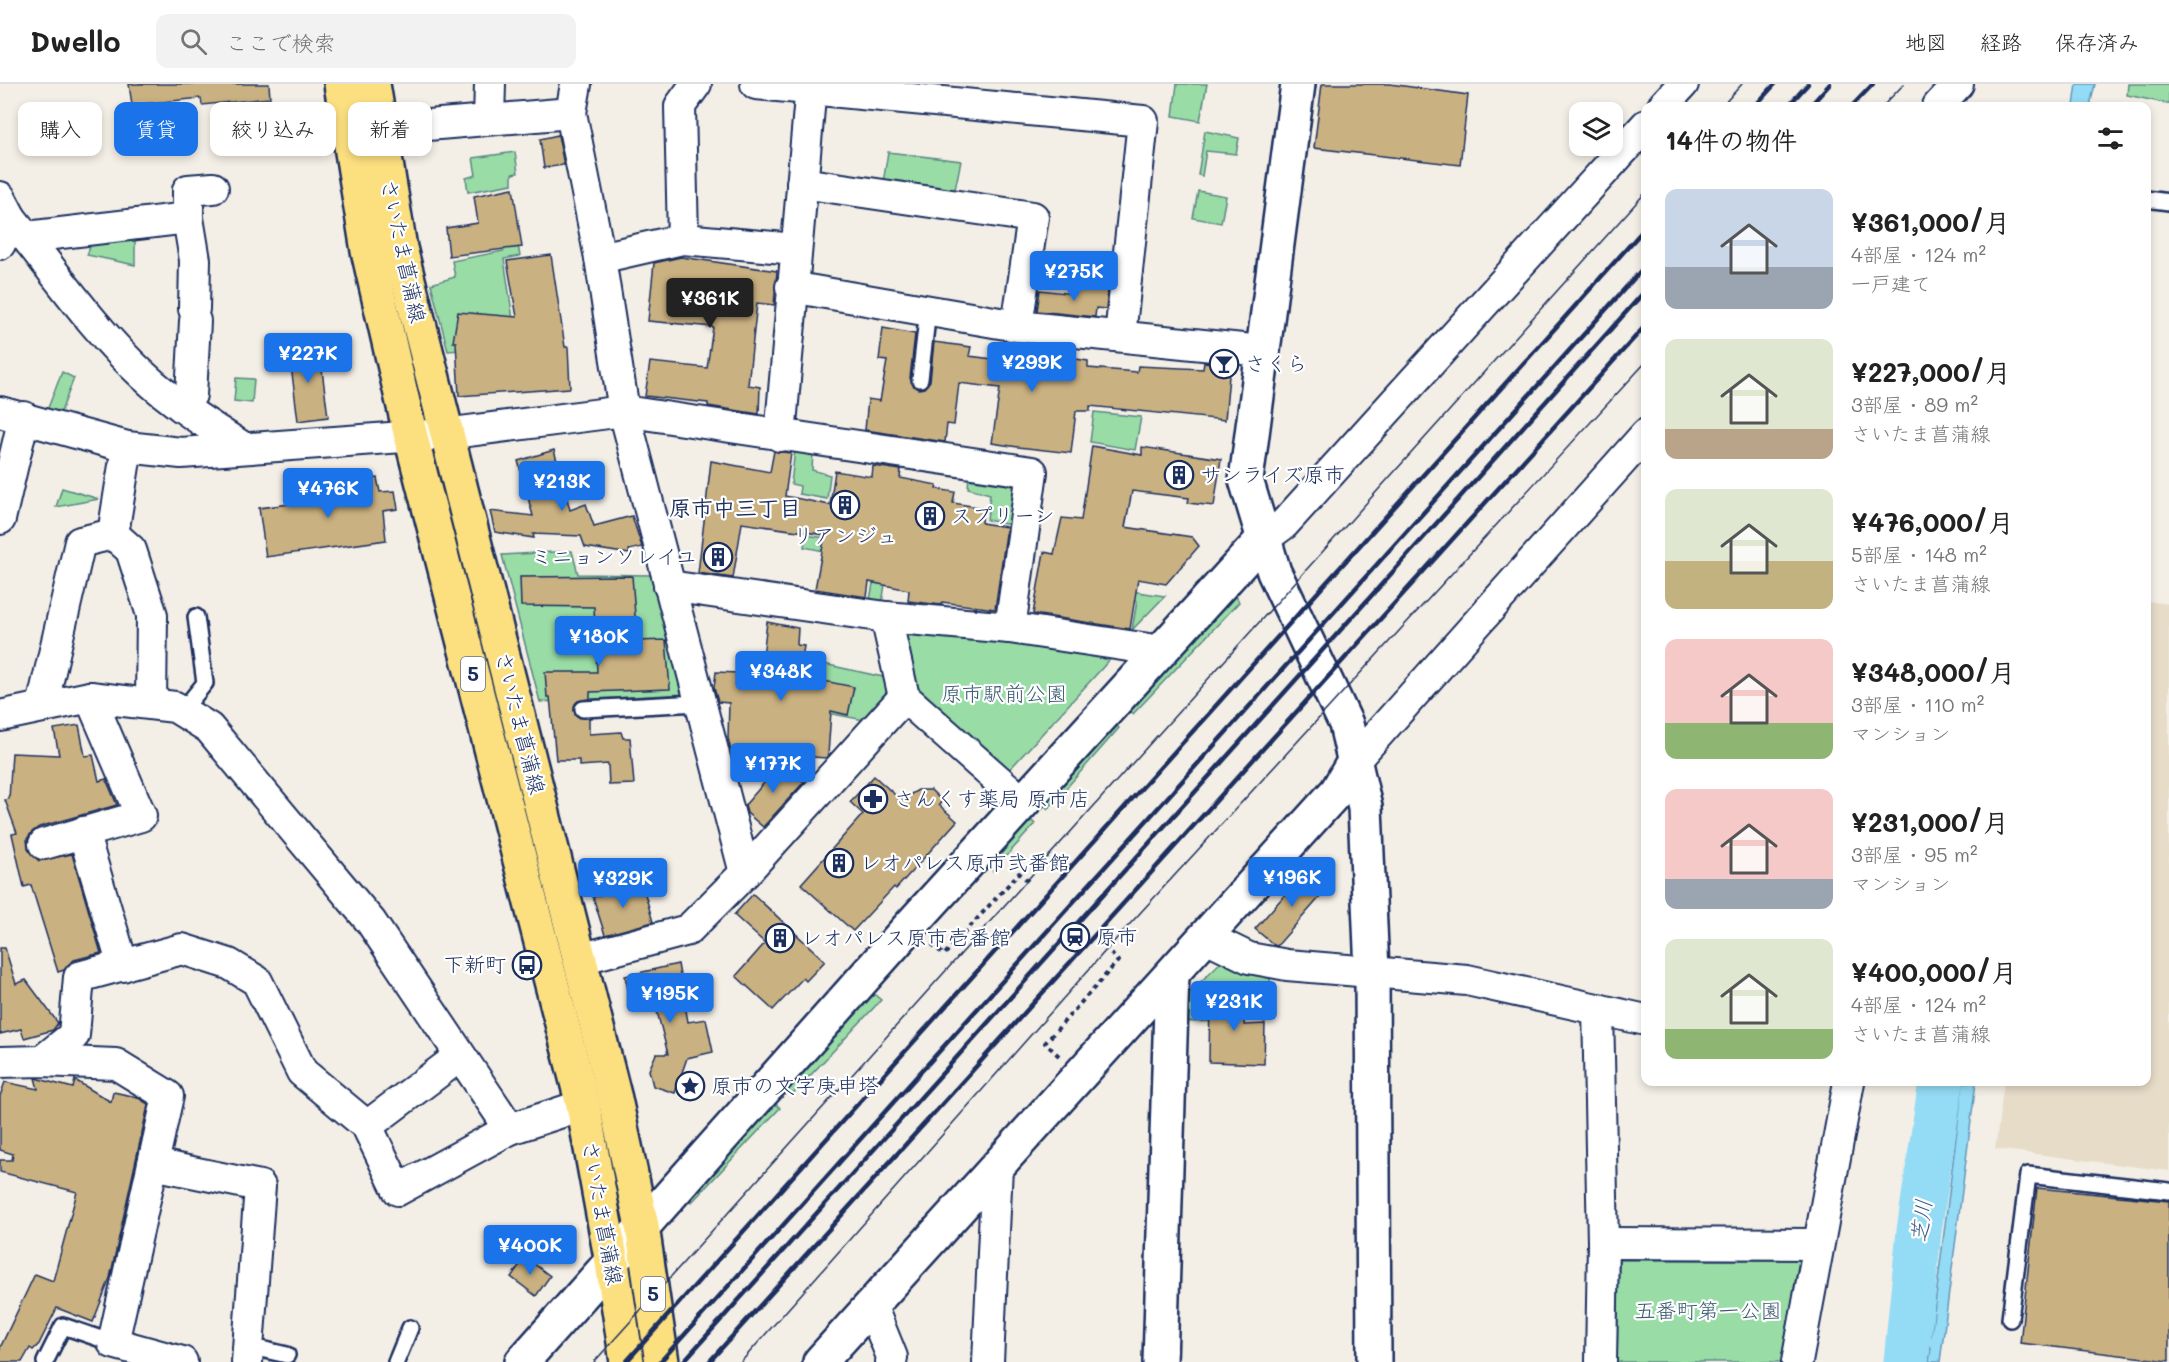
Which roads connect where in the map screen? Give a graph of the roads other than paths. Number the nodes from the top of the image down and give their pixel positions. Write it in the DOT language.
graph roads {
  1 [pos="341,84"];
  2 [pos="373,84"];
  3 [pos="490,84"];
  4 [pos="576,84"];
  5 [pos="696,84"];
  6 [pos="756,84"];
  7 [pos="1298,84"];
  8 [pos="1683,84"];
  9 [pos="1958,84"];
  10 [pos="803,87"];
  11 [pos="901,90"];
  12 [pos="376,102"];
  13 [pos="1667,102"];
  14 [pos="1942,102"];
  15 [pos="571,113"];
  16 [pos="489,119"];
  17 [pos="432,124"];
  18 [pos="1641,131"];
  19 [pos="385,156"];
  20 [pos="802,183"];
  21 [pos="213,188"];
  22 [pos="2151,200"];
  23 [pos="2169,202"];
  24 [pos="188,218"];
  25 [pos="10,224"];
  26 [pos="683,239"];
  27 [pos="796,249"];
  28 [pos="600,258"];
  29 [pos="791,287"];
  30 [pos="928,310"];
  31 [pos="1017,326"];
  32 [pos="1120,336"];
  33 [pos="1262,351"];
  34 [pos="920,379"];
  35 [pos="182,407"];
  36 [pos="624,411"];
  37 [pos="12,415"];
  38 [pos="445,434"];
  39 [pos="780,436"];
  40 [pos="411,437"];
  41 [pos="1641,440"];
  42 [pos="127,447"];
  43 [pos="244,448"];
  44 [pos="0,519"];
  45 [pos="112,534"];
  46 [pos="1262,540"];
  47 [pos="669,586"];
  48 [pos="196,617"];
  49 [pos="886,617"];
  50 [pos="1010,628"];
  51 [pos="1162,651"];
  52 [pos="90,697"];
  53 [pos="904,697"];
  54 [pos="151,703"];
  55 [pos="699,703"];
  56 [pos="42,706"];
  57 [pos="583,709"];
  58 [pos="182,711"];
  59 [pos="0,716"];
  60 [pos="1354,760"];
  61 [pos="1024,802"];
  62 [pos="83,832"];
  63 [pos="44,843"];
  64 [pos="745,873"];
  65 [pos="1206,937"];
  66 [pos="580,959"];
  67 [pos="123,966"];
  68 [pos="1372,972"];
  69 [pos="1172,974"];
  70 [pos="1598,1009"];
  71 [pos="1641,1019"];
  72 [pos="460,1056"];
  73 [pos="42,1060"];
  74 [pos="0,1062"];
  75 [pos="1848,1086"];
  76 [pos="582,1105"];
  77 [pos="367,1126"];
  78 [pos="510,1129"];
  79 [pos="153,1164"];
  80 [pos="997,1166"];
  81 [pos="2169,1191"];
  82 [pos="642,1226"];
  83 [pos="1603,1243"];
  84 [pos="1818,1244"];
  85 [pos="612,1263"];
  86 [pos="871,1305"];
  87 [pos="2010,1319"];
  88 [pos="410,1328"];
  89 [pos="113,1343"];
  90 [pos="247,1354"];
  91 [pos="287,1355"];
  92 [pos="45,1362"];
  93 [pos="182,1362"];
  94 [pos="396,1362"];
  95 [pos="522,1362"];
  96 [pos="627,1362"];
  97 [pos="662,1362"];
  98 [pos="820,1362"];
  99 [pos="891,1362"];
  100 [pos="988,1362"];
  101 [pos="1160,1362"];
  102 [pos="1374,1362"];
  103 [pos="1601,1362"];
  104 [pos="1797,1362"];
  1 -- 40 [label="main road, さいたま菖蒲線 / 5"];
  2 -- 12 [label="main road, さいたま菖蒲線 / 5"];
  3 -- 16 [label="street"];
  4 -- 15 [label="street"];
  5 -- 26 [label="street"];
  6 -- 10 [label="street"];
  7 -- 33 [label="street"];
  8 -- 13 [label="street"];
  9 -- 14 [label="street"];
  10 -- 11 [label="street"];
  10 -- 20 [label="street"];
  11 -- 32 [label="street"];
  15 -- 16 [label="street"];
  15 -- 28 [label="street"];
  16 -- 17 [label="street"];
  18 -- 46 [label="street"];
  19 -- 38 [label="main road, さいたま菖蒲線 / 5"];
  20 -- 27 [label="street"];
  20 -- 31 [label="street"];
  21 -- 24 [label="street"];
  22 -- 23 [label="lane"];
  24 -- 25 [label="street"];
  24 -- 35 [label="street"];
  25 -- 35 [label="street"];
  26 -- 27 [label="street"];
  26 -- 28 [label="street"];
  27 -- 29 [label="street"];
  28 -- 36 [label="street"];
  29 -- 30 [label="street"];
  29 -- 39 [label="street"];
  30 -- 31 [label="street"];
  30 -- 34 [label="lane"];
  31 -- 32 [label="street"];
  32 -- 33 [label="street"];
  33 -- 46 [label="street"];
  35 -- 43 [label="street"];
  36 -- 38 [label="street"];
  36 -- 39 [label="street"];
  36 -- 47 [label="street"];
  37 -- 42 [label="street"];
  37 -- 44 [label="street"];
  38 -- 40 [label="street"];
  38 -- 66 [label="main road, さいたま菖蒲線 / 5"];
  39 -- 50 [label="street"];
  40 -- 43 [label="street"];
  40 -- 76 [label="main road, さいたま菖蒲線 / 5"];
  41 -- 60 [label="street"];
  42 -- 43 [label="street"];
  42 -- 45 [label="street"];
  45 -- 54 [label="street"];
  45 -- 56 [label="street"];
  46 -- 51 [label="street"];
  46 -- 60 [label="street"];
  47 -- 49 [label="street"];
  47 -- 55 [label="street"];
  48 -- 58 [label="lane"];
  49 -- 50 [label="street"];
  49 -- 53 [label="street"];
  50 -- 51 [label="street"];
  51 -- 61 [label="street"];
  52 -- 54 [label="street"];
  52 -- 56 [label="street"];
  52 -- 62 [label="street"];
  53 -- 61 [label="street"];
  53 -- 64 [label="street"];
  54 -- 58 [label="street"];
  55 -- 57 [label="lane"];
  55 -- 64 [label="street"];
  56 -- 59 [label="street"];
  58 -- 72 [label="street"];
  60 -- 65 [label="street"];
  60 -- 68 [label="street"];
  61 -- 82 [label="street"];
  62 -- 63 [label="street"];
  62 -- 67 [label="street"];
  64 -- 66 [label="street"];
  65 -- 68 [label="street"];
  65 -- 69 [label="street"];
  66 -- 82 [label="main road, さいたま菖蒲線 / 5"];
  67 -- 73 [label="street"];
  67 -- 77 [label="street"];
  68 -- 70 [label="street"];
  68 -- 102 [label="street"];
  69 -- 80 [label="street"];
  69 -- 101 [label="street"];
  70 -- 71 [label="street"];
  70 -- 83 [label="street"];
  72 -- 77 [label="street"];
  72 -- 78 [label="street"];
  73 -- 74 [label="street"];
  73 -- 79 [label="street"];
  75 -- 84 [label="street"];
  76 -- 78 [label="street"];
  76 -- 85 [label="main road, さいたま菖蒲線 / 5"];
  77 -- 78 [label="street"];
  79 -- 89 [label="street"];
  79 -- 90 [label="street"];
  80 -- 86 [label="street"];
  80 -- 100 [label="street"];
  81 -- 87 [label="lane"];
  82 -- 85 [label="street"];
  82 -- 97 [label="main road, さいたま菖蒲線 / 5"];
  83 -- 84 [label="street"];
  83 -- 103 [label="street"];
  84 -- 104 [label="street"];
  85 -- 95 [label="street"];
  85 -- 96 [label="main road, さいたま菖蒲線 / 5"];
  86 -- 98 [label="street"];
  86 -- 99 [label="street"];
  88 -- 94 [label="lane"];
  89 -- 92 [label="lane"];
  89 -- 93 [label="street"];
  90 -- 91 [label="lane"];
}
